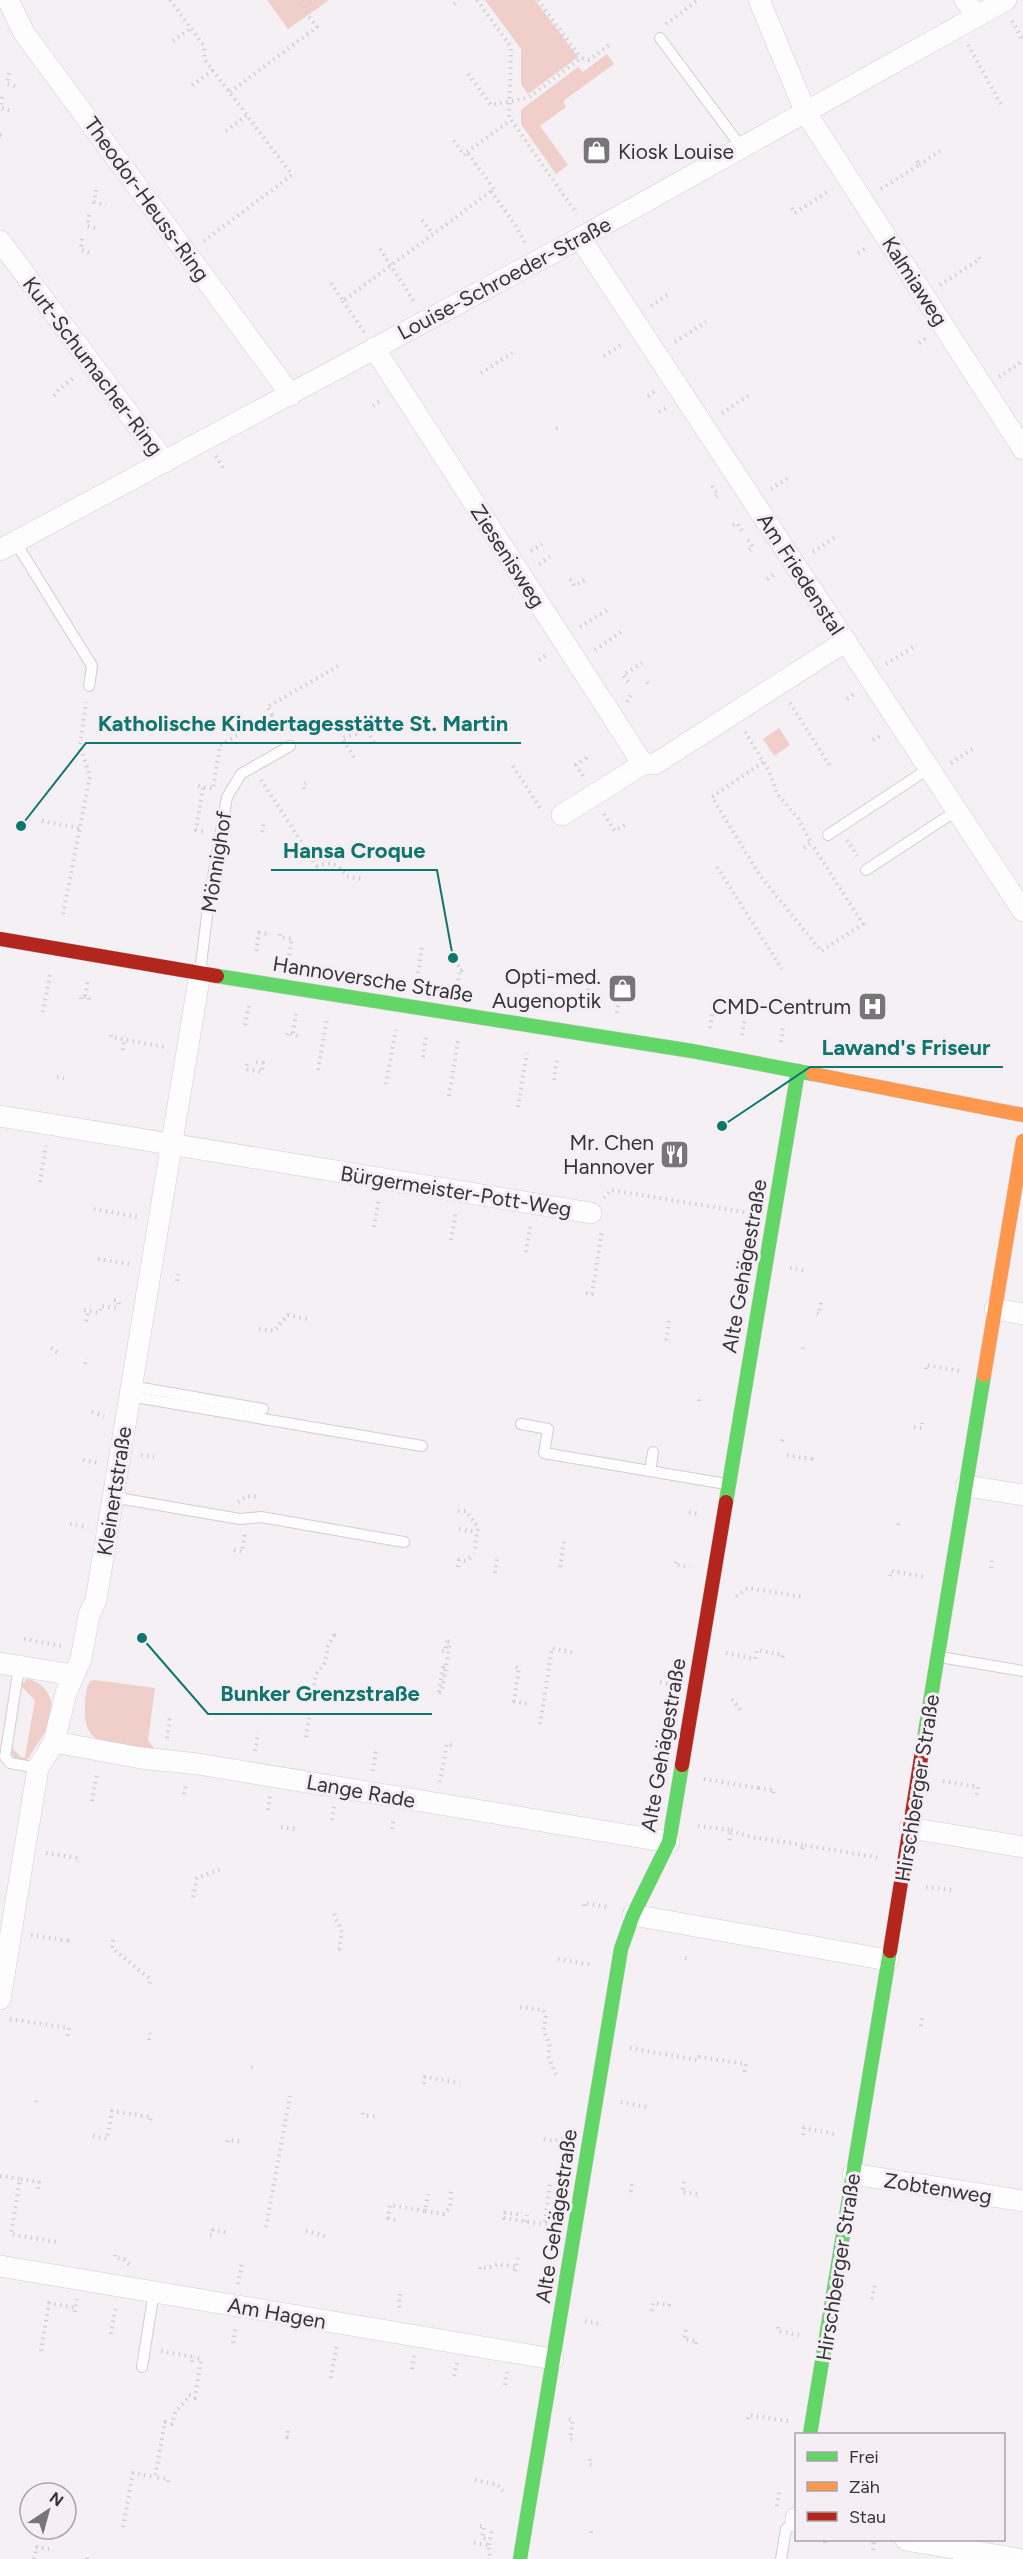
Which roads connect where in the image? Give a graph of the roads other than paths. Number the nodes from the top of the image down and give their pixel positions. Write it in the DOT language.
graph roads {
  1 [pos="8,0"];
  2 [pos="759,0"];
  3 [pos="1006,0"];
  4 [pos="971,8"];
  5 [pos="659,34"];
  6 [pos="806,113"];
  7 [pos="742,148"];
  8 [pos="585,235"];
  9 [pos="0,241"];
  10 [pos="371,343"];
  11 [pos="291,395"];
  12 [pos="1023,449"];
  13 [pos="165,462"];
  14 [pos="8,547"];
  15 [pos="846,641"];
  16 [pos="89,686"];
  17 [pos="290,746"];
  18 [pos="643,764"];
  19 [pos="928,769"];
  20 [pos="555,811"];
  21 [pos="956,811"];
  22 [pos="828,835"];
  23 [pos="866,870"];
  24 [pos="1023,911"];
  25 [pos="0,939"];
  26 [pos="200,973"];
  27 [pos="798,1071"];
  28 [pos="1023,1115"];
  29 [pos="0,1116"];
  30 [pos="1023,1141"];
  31 [pos="171,1146"];
  32 [pos="591,1213"];
  33 [pos="995,1309"];
  34 [pos="1023,1314"];
  35 [pos="130,1391"];
  36 [pos="263,1409"];
  37 [pos="521,1424"];
  38 [pos="422,1446"];
  39 [pos="653,1452"];
  40 [pos="650,1471"];
  41 [pos="729,1484"];
  42 [pos="966,1486"];
  43 [pos="1023,1495"];
  44 [pos="112,1497"];
  45 [pos="405,1542"];
  46 [pos="938,1657"];
  47 [pos="9,1665"];
  48 [pos="1023,1671"];
  49 [pos="74,1675"];
  50 [pos="54,1742"];
  51 [pos="38,1768"];
  52 [pos="910,1828"];
  53 [pos="669,1842"];
  54 [pos="1023,1847"];
  55 [pos="624,1912"];
  56 [pos="888,1960"];
  57 [pos="3,2009"];
  58 [pos="853,2174"];
  59 [pos="1023,2201"];
  60 [pos="0,2266"];
  61 [pos="154,2292"];
  62 [pos="553,2359"];
  63 [pos="142,2367"];
  64 [pos="810,2433"];
  65 [pos="795,2521"];
  66 [pos="912,2541"];
  67 [pos="520,2559"];
  68 [pos="781,2559"];
  69 [pos="1018,2559"];
  1 -- 11 [label="street, Theodor-Heuss-Ring"];
  2 -- 6 [label="street"];
  3 -- 4 [label="street, Louise-Schroeder-Straße"];
  4 -- 6 [label="street, Louise-Schroeder-Straße"];
  5 -- 7 [label="lane"];
  6 -- 7 [label="street, Louise-Schroeder-Straße"];
  6 -- 12 [label="street, Kalmiaweg"];
  7 -- 8 [label="street, Louise-Schroeder-Straße"];
  8 -- 10 [label="street, Louise-Schroeder-Straße"];
  8 -- 15 [label="street, Am Friedenstal"];
  9 -- 13 [label="street, Kurt-Schumacher-Ring"];
  10 -- 11 [label="street, Louise-Schroeder-Straße"];
  10 -- 18 [label="street, Ziesenisweg"];
  11 -- 13 [label="street, Louise-Schroeder-Straße"];
  13 -- 14 [label="street, Louise-Schroeder-Straße"];
  14 -- 16 [label="lane"];
  15 -- 18 [label="street"];
  15 -- 19 [label="street, Am Friedenstal"];
  17 -- 26 [label="lane, Mönnighof"];
  18 -- 20 [label="street"];
  19 -- 21 [label="street, Am Friedenstal"];
  19 -- 22 [label="lane"];
  21 -- 23 [label="lane"];
  21 -- 24 [label="street, Am Friedenstal"];
  25 -- 26 [label="street, Hannoversche Straße"];
  26 -- 27 [label="street, Hannoversche Straße"];
  26 -- 31 [label="street, Kleinertstraße"];
  27 -- 28 [label="street, Hannoversche Straße"];
  27 -- 41 [label="street, Alte Gehägestraße"];
  29 -- 31 [label="street, Bürgermeister-Pott-Weg"];
  30 -- 33 [label="street, Hirschberger Straße"];
  31 -- 32 [label="street, Bürgermeister-Pott-Weg"];
  31 -- 35 [label="street, Kleinertstraße"];
  33 -- 34 [label="street"];
  33 -- 42 [label="street, Hirschberger Straße"];
  35 -- 36 [label="lane"];
  35 -- 38 [label="lane"];
  35 -- 44 [label="street, Kleinertstraße"];
  37 -- 40 [label="lane"];
  39 -- 40 [label="lane"];
  40 -- 41 [label="lane"];
  41 -- 53 [label="street, Alte Gehägestraße"];
  42 -- 43 [label="street"];
  42 -- 46 [label="street, Hirschberger Straße"];
  44 -- 45 [label="lane"];
  44 -- 49 [label="street, Kleinertstraße"];
  46 -- 48 [label="lane"];
  46 -- 52 [label="street, Hirschberger Straße"];
  47 -- 49 [label="street"];
  47 -- 51 [label="lane"];
  49 -- 50 [label="street, Kleinertstraße"];
  50 -- 51 [label="street, Kleinertstraße"];
  50 -- 53 [label="street, Lange Rade"];
  51 -- 57 [label="street, Kleinertstraße"];
  52 -- 54 [label="street"];
  52 -- 56 [label="street, Hirschberger Straße"];
  53 -- 55 [label="street, Alte Gehägestraße"];
  55 -- 56 [label="street"];
  55 -- 62 [label="street, Alte Gehägestraße"];
  56 -- 58 [label="street, Hirschberger Straße"];
  58 -- 59 [label="street, Zobtenweg"];
  58 -- 64 [label="street, Hirschberger Straße"];
  60 -- 61 [label="street, Am Hagen"];
  61 -- 62 [label="street, Am Hagen"];
  61 -- 63 [label="lane"];
  62 -- 67 [label="street, Alte Gehägestraße"];
  65 -- 68 [label="lane"];
  66 -- 69 [label="street"];
}
